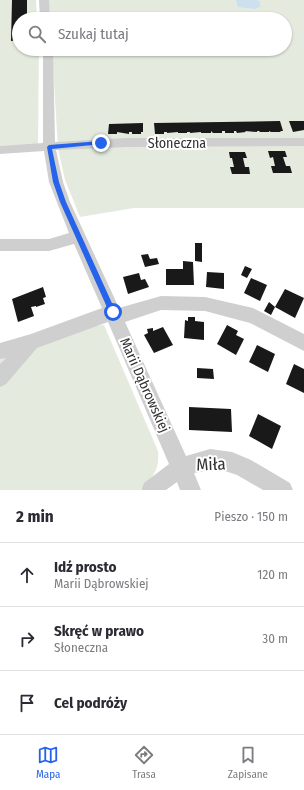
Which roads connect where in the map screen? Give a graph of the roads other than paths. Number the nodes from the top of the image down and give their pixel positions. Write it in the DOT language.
graph roads {
  1 [pos="44,0"];
  2 [pos="45,12"];
  3 [pos="48,56"];
  4 [pos="304,142"];
  5 [pos="49,147"];
  6 [pos="0,150"];
  7 [pos="79,236"];
  8 [pos="0,244"];
  9 [pos="114,314"];
  10 [pos="31,342"];
  11 [pos="304,344"];
  12 [pos="0,351"];
  13 [pos="0,378"];
  14 [pos="181,468"];
  15 [pos="151,490"];
  16 [pos="191,490"];
  17 [pos="283,490"];
  1 -- 2 [label="street"];
  3 -- 5 [label="street, Marii Dąbrowskiej"];
  4 -- 5 [label="street, Słoneczna"];
  5 -- 6 [label="street, Słoneczna"];
  5 -- 7 [label="street, Marii Dąbrowskiej"];
  7 -- 8 [label="street"];
  7 -- 9 [label="street, Marii Dąbrowskiej"];
  9 -- 10 [label="street"];
  9 -- 11 [label="street"];
  9 -- 14 [label="street, Marii Dąbrowskiej"];
  10 -- 12 [label="street"];
  10 -- 13 [label="street"];
  14 -- 15 [label="street, Miła"];
  14 -- 16 [label="street, Marii Dąbrowskiej"];
  14 -- 17 [label="street, Miła"];
}
